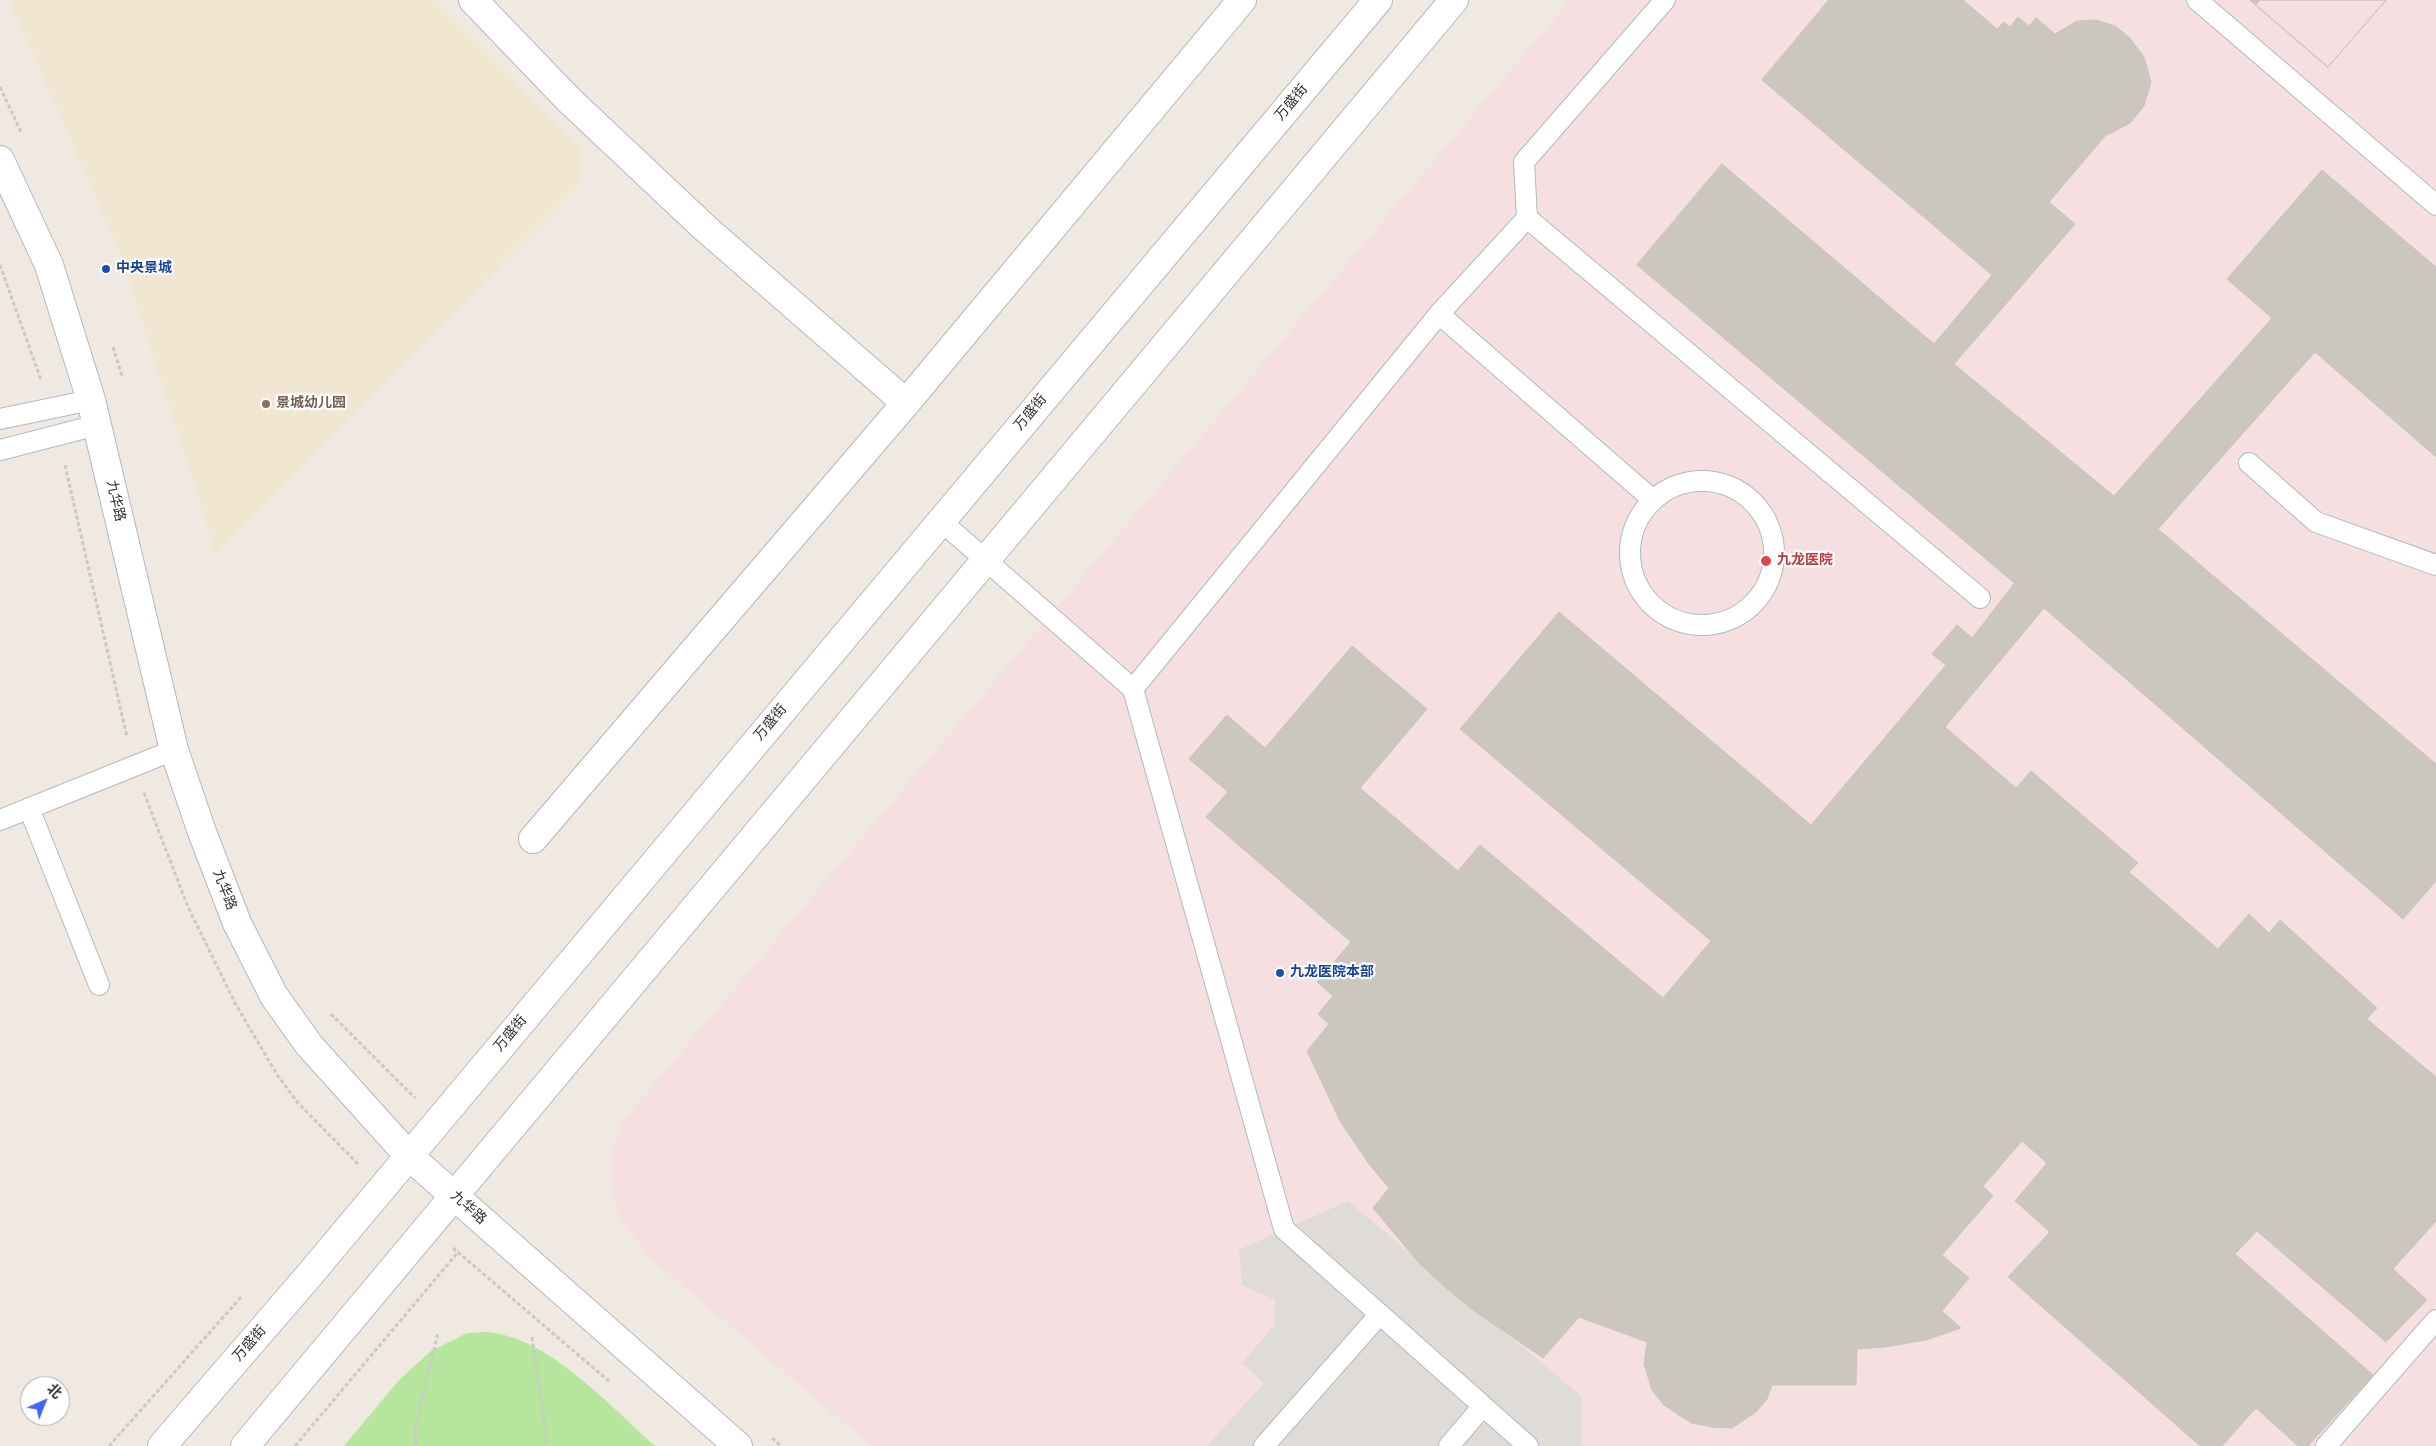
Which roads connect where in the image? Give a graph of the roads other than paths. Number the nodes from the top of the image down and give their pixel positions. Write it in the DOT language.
graph roads {
  1 [pos="473,0"];
  2 [pos="1242,0"];
  3 [pos="1378,0"];
  4 [pos="1454,0"];
  5 [pos="1665,0"];
  6 [pos="2197,0"];
  7 [pos="0,160"];
  8 [pos="2436,205"];
  9 [pos="1527,218"];
  10 [pos="1439,314"];
  11 [pos="906,403"];
  12 [pos="94,413"];
  13 [pos="0,419"];
  14 [pos="0,450"];
  15 [pos="2249,462"];
  16 [pos="1653,500"];
  17 [pos="941,521"];
  18 [pos="986,560"];
  19 [pos="2436,565"];
  20 [pos="1980,598"];
  21 [pos="1133,689"];
  22 [pos="174,750"];
  23 [pos="29,808"];
  24 [pos="0,820"];
  25 [pos="533,839"];
  26 [pos="99,985"];
  27 [pos="409,1156"];
  28 [pos="454,1195"];
  29 [pos="1380,1314"];
  30 [pos="2436,1320"];
  31 [pos="1484,1406"];
  32 [pos="162,1446"];
  33 [pos="245,1446"];
  34 [pos="738,1446"];
  35 [pos="1264,1446"];
  36 [pos="1449,1446"];
  37 [pos="1528,1446"];
  38 [pos="2326,1446"];
  1 -- 11 [label="main road"];
  2 -- 11 [label="main road"];
  3 -- 17 [label="main road, 万盛街"];
  4 -- 18 [label="main road"];
  5 -- 9 [label="lane"];
  6 -- 8 [label="lane"];
  7 -- 12 [label="main road, 九华路"];
  9 -- 10 [label="lane"];
  9 -- 20 [label="lane"];
  10 -- 16 [label="lane"];
  10 -- 21 [label="lane"];
  11 -- 25 [label="main road"];
  12 -- 13 [label="lane"];
  12 -- 14 [label="lane"];
  12 -- 22 [label="main road, 九华路"];
  15 -- 19 [label="lane"];
  16 -- 16 [label="lane"];
  17 -- 18 [label="lane"];
  17 -- 27 [label="main road, 万盛街"];
  18 -- 21 [label="lane"];
  18 -- 28 [label="main road"];
  21 -- 29 [label="lane"];
  22 -- 23 [label="lane"];
  22 -- 27 [label="main road, 九华路"];
  23 -- 24 [label="lane"];
  23 -- 26 [label="lane"];
  27 -- 28 [label="main road, 九华路"];
  27 -- 32 [label="main road, 万盛街"];
  28 -- 33 [label="main road"];
  28 -- 34 [label="main road, 九华路"];
  29 -- 31 [label="lane"];
  29 -- 35 [label="lane"];
  30 -- 38 [label="lane"];
  31 -- 36 [label="lane"];
  31 -- 37 [label="lane"];
}
